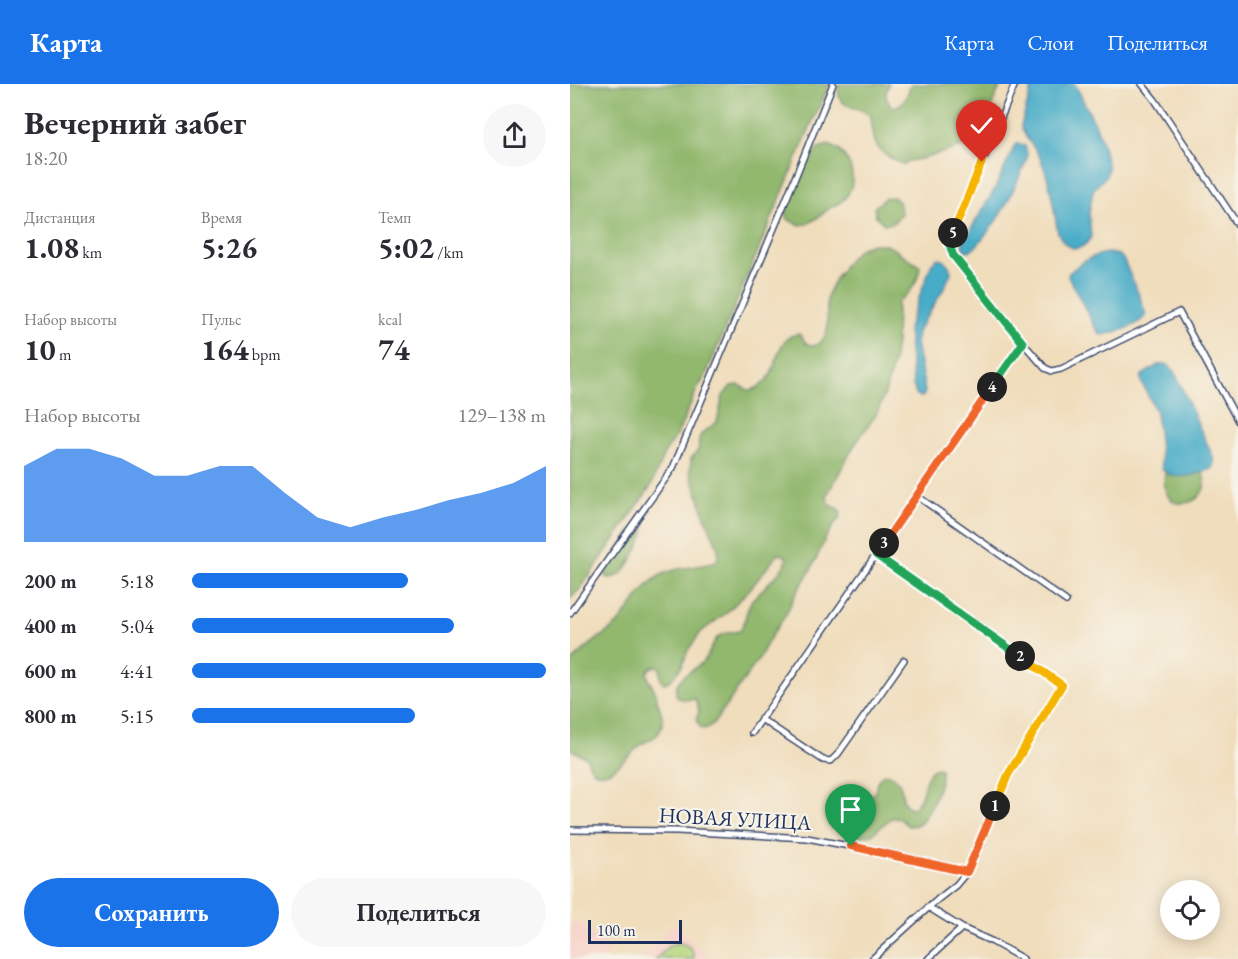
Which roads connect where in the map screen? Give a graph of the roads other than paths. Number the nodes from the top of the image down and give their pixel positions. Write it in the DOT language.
graph roads {
  1 [pos="833,84"];
  2 [pos="1015,84"];
  3 [pos="1142,84"];
  4 [pos="1238,225"];
  5 [pos="1023,343"];
  6 [pos="1238,421"];
  7 [pos="917,496"];
  8 [pos="876,555"];
  9 [pos="1066,601"];
  10 [pos="570,613"];
  11 [pos="904,660"];
  12 [pos="761,719"];
  13 [pos="752,733"];
  14 [pos="570,830"];
  15 [pos="967,872"];
  16 [pos="928,907"];
  17 [pos="962,928"];
  18 [pos="872,959"];
  19 [pos="928,959"];
  20 [pos="1023,959"];
  1 -- 10 [label="street"];
  2 -- 5 [label="street"];
  3 -- 4 [label="street"];
  5 -- 6 [label="street"];
  5 -- 7 [label="street"];
  7 -- 8 [label="street"];
  7 -- 9 [label="street"];
  8 -- 12 [label="street"];
  8 -- 15 [label="street"];
  11 -- 12 [label="street"];
  12 -- 13 [label="street"];
  14 -- 15 [label="street, НОВАЯ УЛИЦА"];
  15 -- 16 [label="street"];
  16 -- 17 [label="street"];
  16 -- 18 [label="street"];
  17 -- 19 [label="street"];
  17 -- 20 [label="street"];
}
